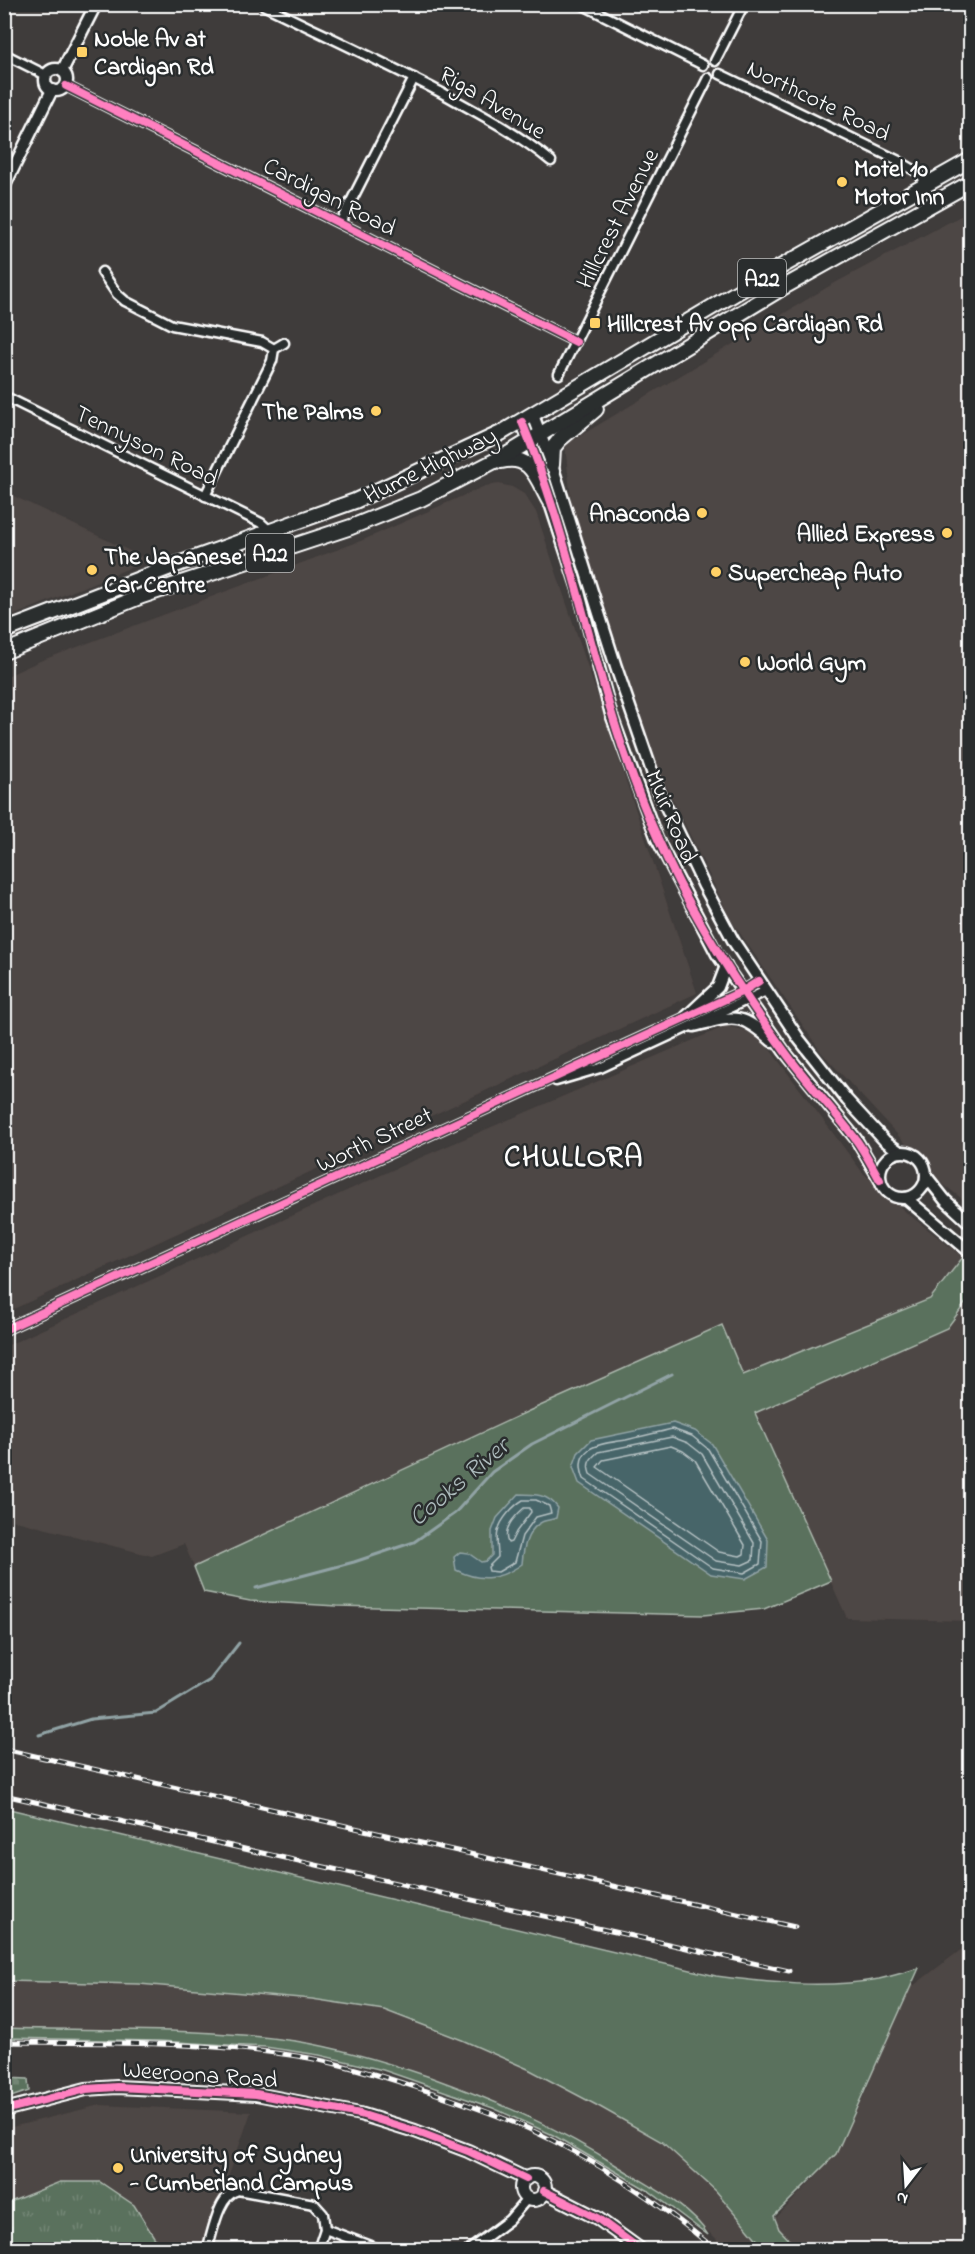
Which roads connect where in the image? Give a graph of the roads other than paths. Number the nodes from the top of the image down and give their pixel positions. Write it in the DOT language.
graph roads {
  1 [pos="96,4"];
  2 [pos="261,4"];
  3 [pos="581,4"];
  4 [pos="744,4"];
  5 [pos="4,54"];
  6 [pos="715,61"];
  7 [pos="704,66"];
  8 [pos="62,71"];
  9 [pos="720,74"];
  10 [pos="46,75"];
  11 [pos="414,78"];
  12 [pos="708,78"];
  13 [pos="66,86"];
  14 [pos="52,90"];
  15 [pos="970,160"];
  16 [pos="550,161"];
  17 [pos="970,183"];
  18 [pos="929,185"];
  19 [pos="4,187"];
  20 [pos="340,223"];
  21 [pos="102,272"];
  22 [pos="576,342"];
  23 [pos="284,343"];
  24 [pos="274,349"];
  25 [pos="559,374"];
  26 [pos="636,375"];
  27 [pos="4,396"];
  28 [pos="528,418"];
  29 [pos="536,437"];
  30 [pos="552,465"];
  31 [pos="477,470"];
  32 [pos="205,496"];
  33 [pos="550,502"];
  34 [pos="271,532"];
  35 [pos="4,631"];
  36 [pos="4,652"];
  37 [pos="726,966"];
  38 [pos="759,981"];
  39 [pos="742,990"];
  40 [pos="766,991"];
  41 [pos="749,1000"];
  42 [pos="686,1017"];
  43 [pos="694,1026"];
  44 [pos="784,1051"];
  45 [pos="533,1088"];
  46 [pos="900,1152"];
  47 [pos="926,1176"];
  48 [pos="880,1180"];
  49 [pos="906,1198"];
  50 [pos="970,1223"];
  51 [pos="970,1252"];
  52 [pos="4,1330"];
  53 [pos="4,2110"];
  54 [pos="526,2179"];
  55 [pos="544,2191"];
  56 [pos="527,2199"];
  57 [pos="325,2229"];
  58 [pos="207,2250"];
  59 [pos="318,2250"];
  60 [pos="381,2250"];
  61 [pos="469,2250"];
  62 [pos="642,2250"];
  1 -- 8 [label="street"];
  2 -- 11 [label="street, Riga Avenue"];
  3 -- 7 [label="street"];
  4 -- 6 [label="street"];
  5 -- 10 [label="street"];
  6 -- 7 [label="street"];
  6 -- 9 [label="street"];
  7 -- 12 [label="street"];
  8 -- 10 [label="street"];
  8 -- 13 [label="street"];
  9 -- 12 [label="street"];
  9 -- 18 [label="street, Northcote Road"];
  10 -- 14 [label="street"];
  11 -- 16 [label="street, Riga Avenue"];
  11 -- 20 [label="street, Riga Avenue"];
  12 -- 22 [label="street, Hillcrest Avenue"];
  13 -- 14 [label="street"];
  13 -- 20 [label="street, Cardigan Road"];
  14 -- 19 [label="street"];
  15 -- 18 [label="highway, Hume Highway / A22"];
  17 -- 26 [label="highway, Hume Highway / A22"];
  18 -- 28 [label="highway, Hume Highway / A22"];
  20 -- 22 [label="street, Cardigan Road"];
  21 -- 24 [label="street"];
  22 -- 25 [label="street, Hillcrest Avenue"];
  23 -- 24 [label="street"];
  24 -- 32 [label="street"];
  26 -- 29 [label="highway, Hume Highway / A22"];
  26 -- 30 [label="highway"];
  27 -- 32 [label="street, Tennyson Road"];
  28 -- 29 [label="street, Muir Road"];
  28 -- 34 [label="highway, Hume Highway / A22"];
  29 -- 30 [label="street, Muir Road"];
  29 -- 31 [label="highway, Hume Highway / A22"];
  29 -- 33 [label="street, Muir Road"];
  30 -- 38 [label="street, Muir Road"];
  31 -- 33 [label="highway"];
  31 -- 36 [label="highway, Hume Highway / A22"];
  32 -- 34 [label="street, Tennyson Road"];
  33 -- 37 [label="street, Muir Road"];
  34 -- 35 [label="highway, Hume Highway / A22"];
  37 -- 39 [label="street, Muir Road"];
  37 -- 42 [label="street"];
  38 -- 39 [label="street, Worth Street"];
  38 -- 40 [label="street, Muir Road"];
  39 -- 41 [label="street, Muir Road"];
  39 -- 42 [label="street, Worth Street"];
  40 -- 41 [label="street, Worth Street"];
  40 -- 46 [label="street, Muir Road"];
  41 -- 43 [label="street, Worth Street"];
  41 -- 44 [label="street, Muir Road"];
  42 -- 45 [label="street, Worth Street"];
  43 -- 44 [label="street"];
  43 -- 45 [label="street, Worth Street"];
  44 -- 48 [label="street, Muir Road"];
  45 -- 52 [label="street, Worth Street"];
  46 -- 47 [label="street"];
  46 -- 48 [label="street"];
  47 -- 49 [label="street"];
  47 -- 50 [label="street"];
  48 -- 49 [label="street"];
  49 -- 51 [label="street"];
  53 -- 54 [label="main road, Weeroona Road"];
  54 -- 55 [label="main road"];
  54 -- 56 [label="main road"];
  55 -- 56 [label="main road"];
  55 -- 62 [label="main road"];
  56 -- 61 [label="street"];
  57 -- 58 [label="street"];
  57 -- 59 [label="street"];
  57 -- 60 [label="street"];
}
